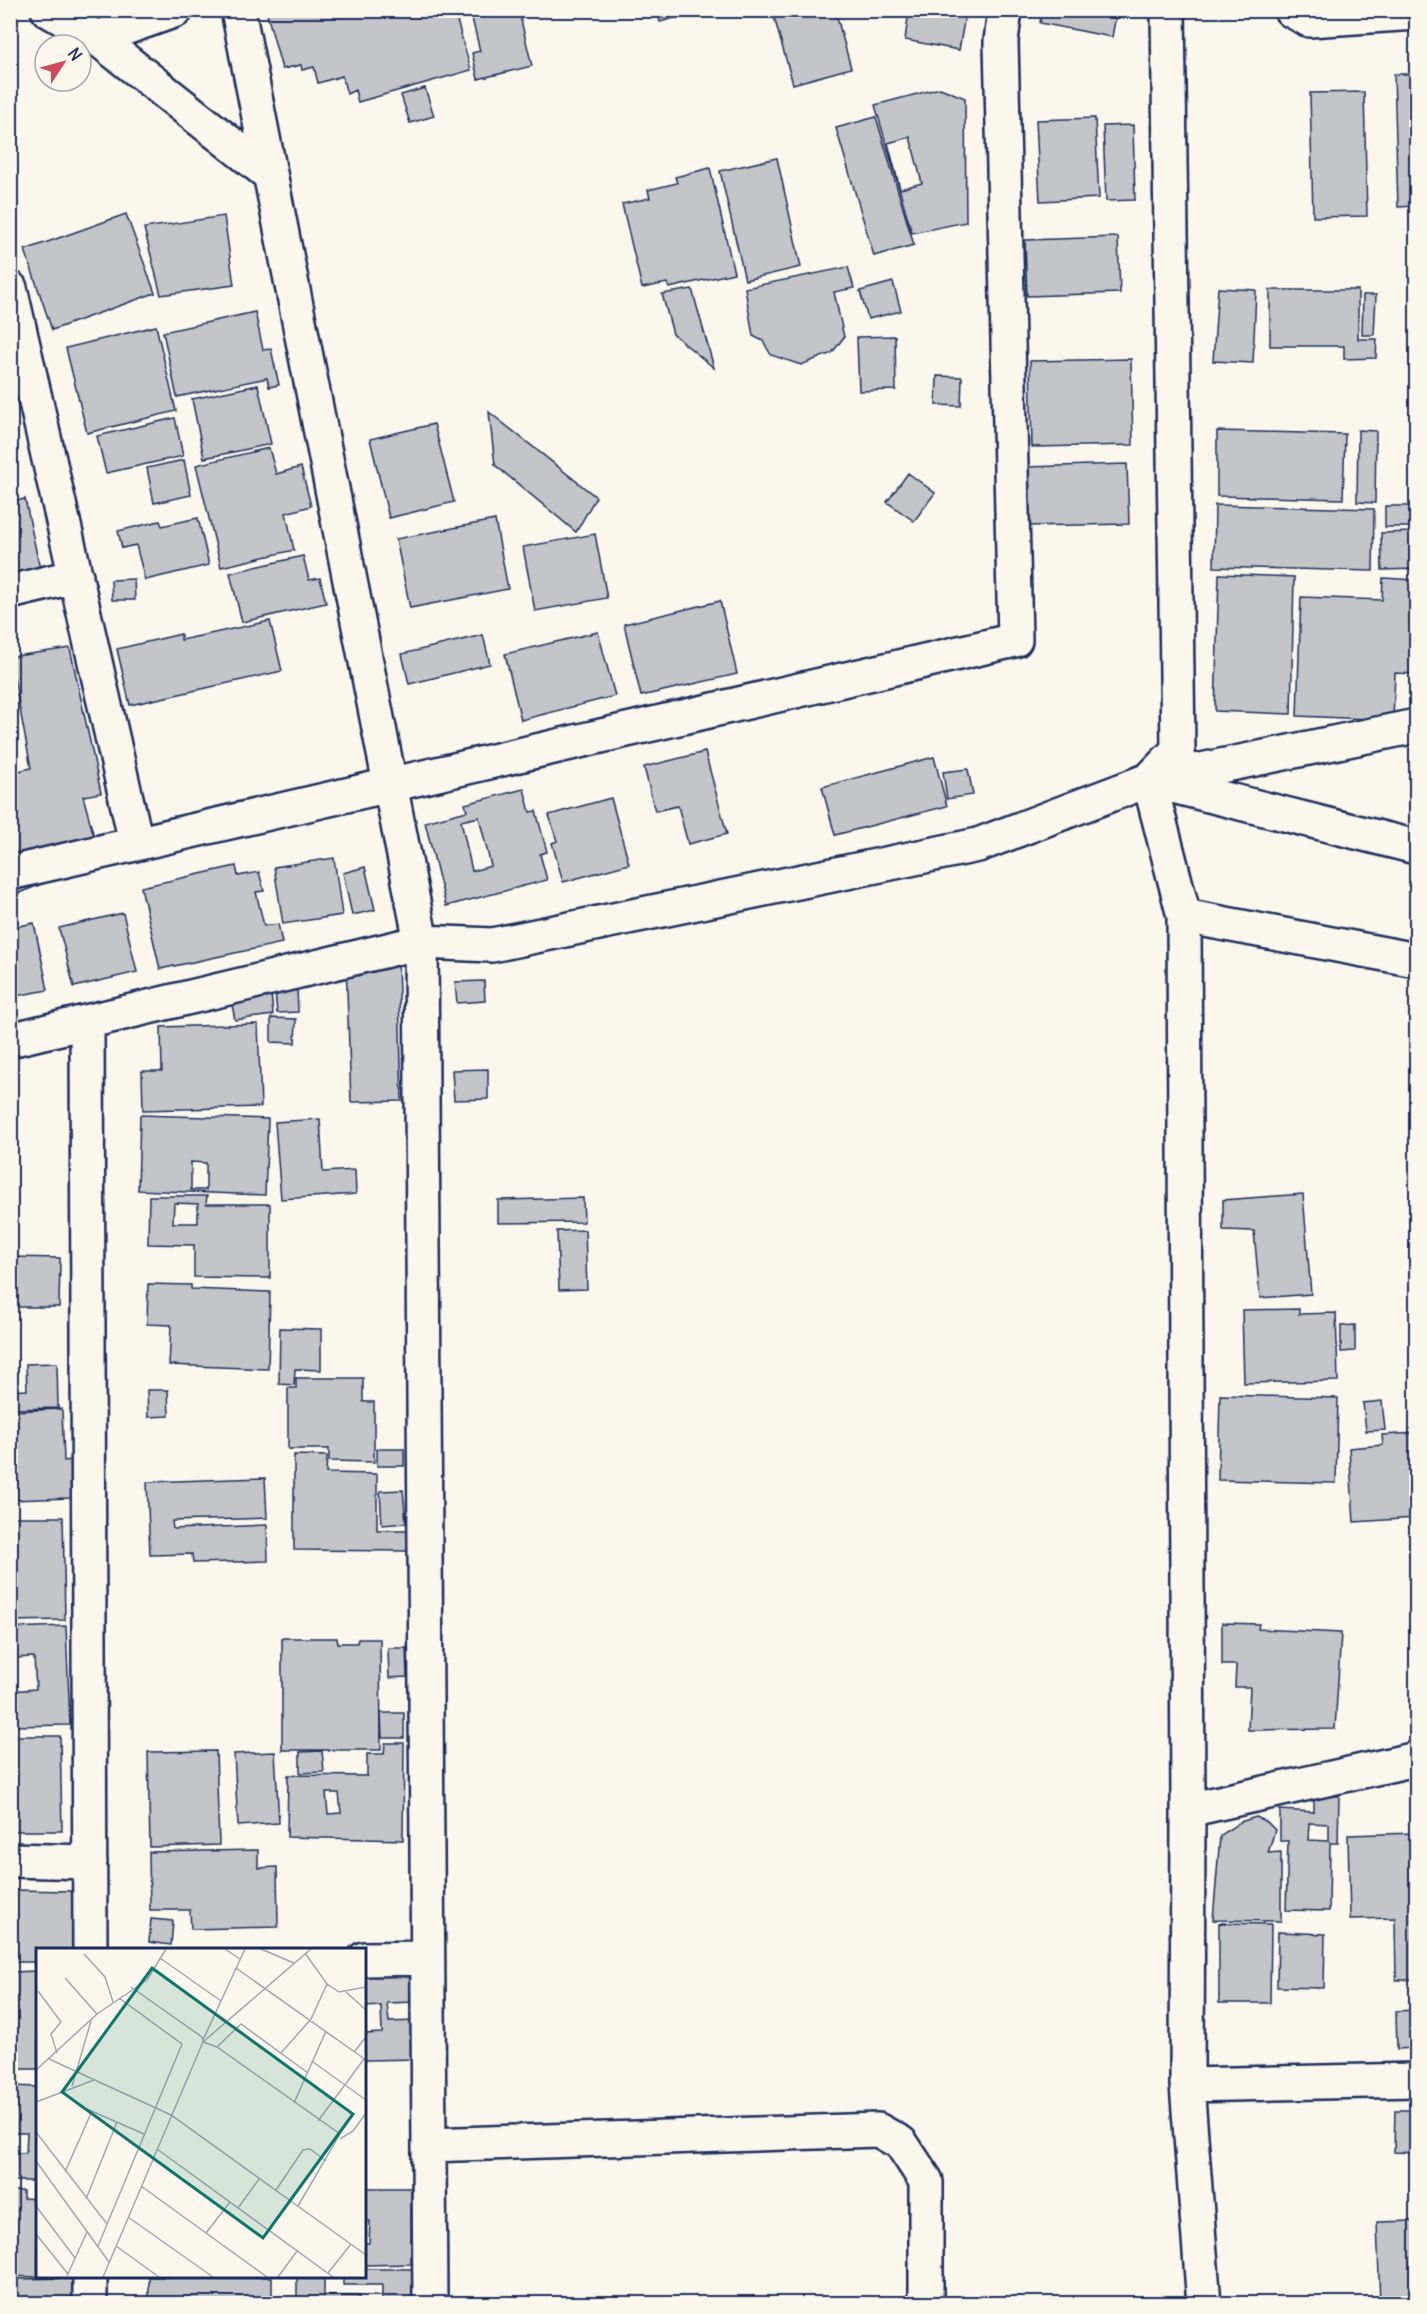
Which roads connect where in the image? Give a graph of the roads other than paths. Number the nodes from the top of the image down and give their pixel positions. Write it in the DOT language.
graph roads {
  1 [pos="48,10"];
  2 [pos="176,10"];
  3 [pos="238,10"];
  4 [pos="1005,10"];
  5 [pos="1168,10"];
  6 [pos="1291,10"];
  7 [pos="1416,13"];
  8 [pos="98,38"];
  9 [pos="269,174"];
  10 [pos="10,288"];
  11 [pos="15,330"];
  12 [pos="76,576"];
  13 [pos="10,592"];
  14 [pos="1416,726"];
  15 [pos="1149,780"];
  16 [pos="389,784"];
  17 [pos="136,842"];
  18 [pos="1416,847"];
  19 [pos="10,873"];
  20 [pos="1184,916"];
  21 [pos="421,942"];
  22 [pos="1416,960"];
  23 [pos="87,1022"];
  24 [pos="10,1040"];
  25 [pos="1416,1760"];
  26 [pos="1188,1810"];
  27 [pos="10,1860"];
  28 [pos="90,1862"];
  29 [pos="90,1948"];
  30 [pos="428,1958"];
  31 [pos="366,1959"];
  32 [pos="1416,2080"];
  33 [pos="1186,2085"];
  34 [pos="429,2145"];
  35 [pos="90,2278"];
  36 [pos="90,2304"];
  37 [pos="430,2304"];
  38 [pos="926,2304"];
  39 [pos="1204,2304"];
  1 -- 8 [label="street"];
  2 -- 8 [label="street"];
  3 -- 9 [label="street"];
  4 -- 16 [label="street"];
  5 -- 15 [label="street"];
  6 -- 7 [label="street"];
  8 -- 9 [label="street"];
  9 -- 16 [label="street"];
  10 -- 11 [label="street"];
  11 -- 12 [label="street"];
  12 -- 13 [label="street"];
  12 -- 17 [label="street"];
  14 -- 15 [label="street"];
  15 -- 18 [label="street"];
  15 -- 20 [label="street"];
  15 -- 21 [label="street"];
  16 -- 17 [label="street"];
  16 -- 21 [label="street"];
  17 -- 19 [label="street"];
  20 -- 22 [label="street"];
  20 -- 26 [label="street"];
  21 -- 23 [label="street"];
  21 -- 30 [label="street"];
  23 -- 24 [label="street"];
  23 -- 28 [label="street"];
  25 -- 26 [label="street"];
  26 -- 33 [label="street"];
  27 -- 28 [label="street"];
  28 -- 29 [label="street"];
  30 -- 31 [label="street"];
  30 -- 34 [label="street"];
  32 -- 33 [label="street"];
  33 -- 39 [label="street"];
  34 -- 37 [label="street"];
  34 -- 38 [label="street"];
  35 -- 36 [label="street"];
}
